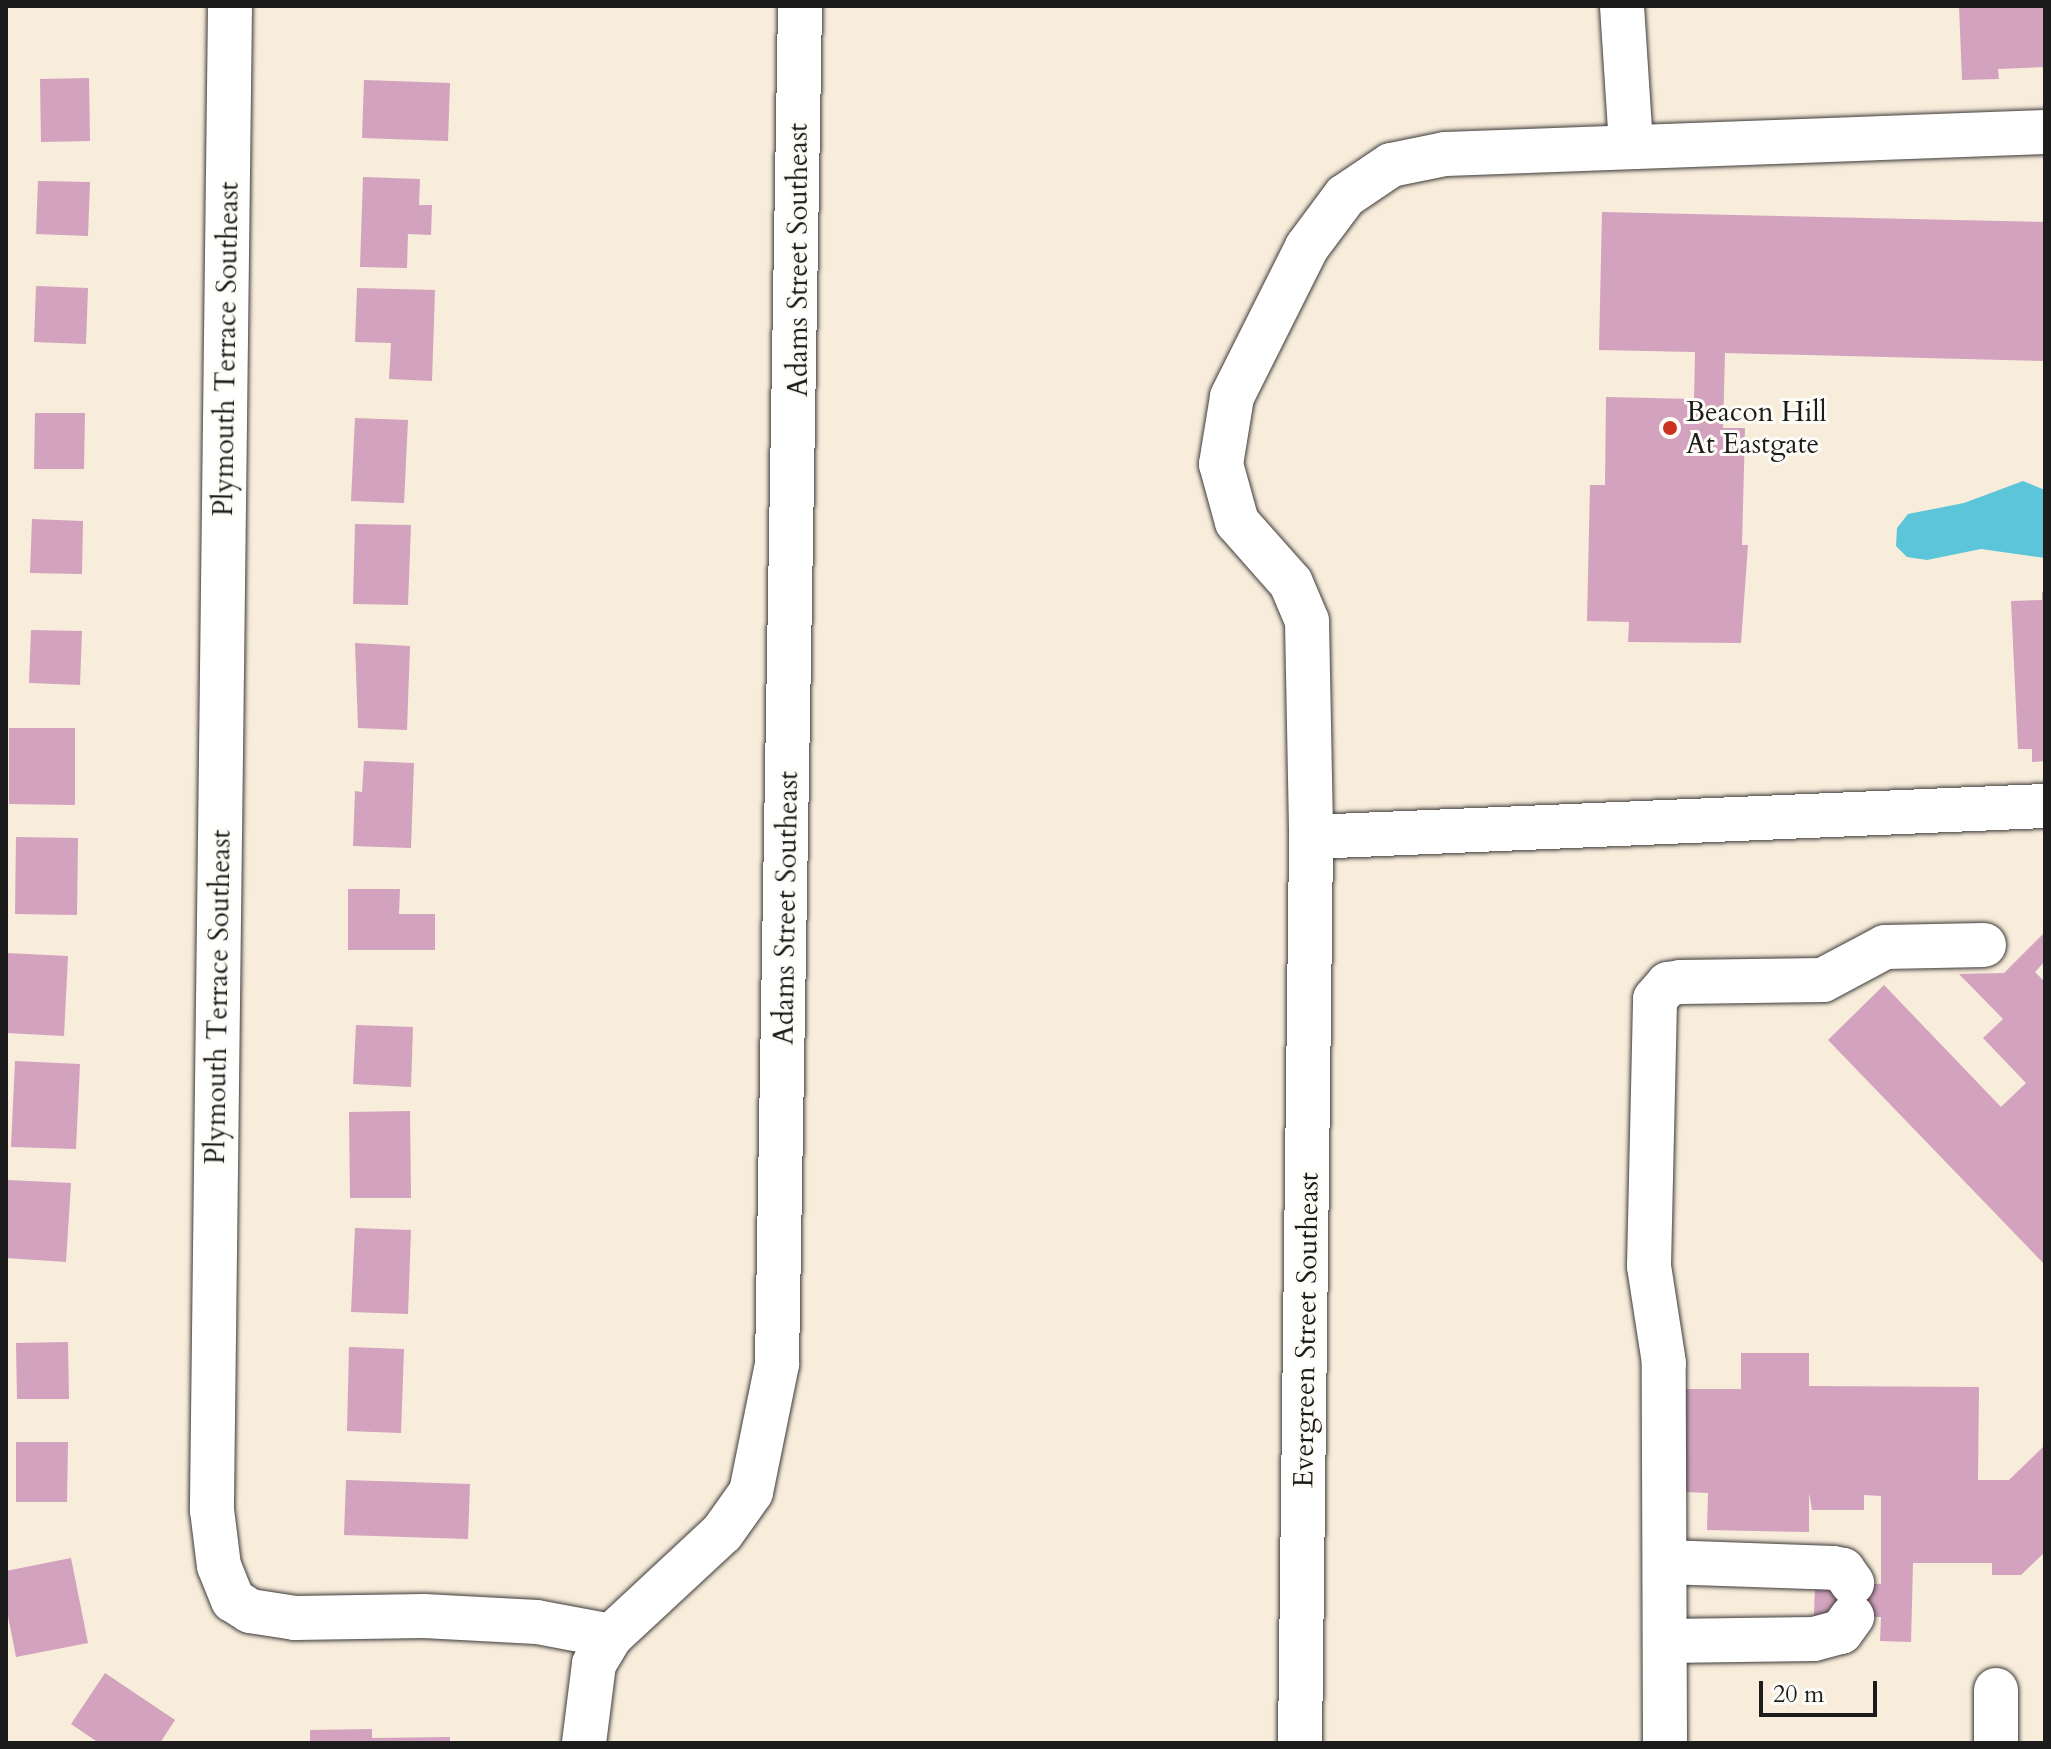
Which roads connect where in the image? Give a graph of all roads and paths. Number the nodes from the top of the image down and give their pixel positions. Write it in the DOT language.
graph roads {
  1 [pos="230,6"];
  2 [pos="800,6"];
  3 [pos="1622,6"];
  4 [pos="2045,132"];
  5 [pos="1631,147"];
  6 [pos="2045,806"];
  7 [pos="1311,837"];
  8 [pos="1984,945"];
  9 [pos="1665,1562"];
  10 [pos="611,1636"];
  11 [pos="1665,1641"];
  12 [pos="1996,1690"];
  13 [pos="584,1743"];
  14 [pos="1300,1743"];
  15 [pos="1665,1743"];
  16 [pos="1996,1743"];
  1 -- 10 [label="street, Plymouth Terrace Southeast"];
  2 -- 10 [label="street, Adams Street Southeast"];
  3 -- 5 [label="street"];
  4 -- 5 [label="street, Evergreen Street Southeast"];
  5 -- 7 [label="street, Evergreen Street Southeast"];
  6 -- 7 [label="street"];
  7 -- 14 [label="street, Evergreen Street Southeast"];
  8 -- 9 [label="street"];
  9 -- 11 [label="street"];
  9 -- 11 [label="street"];
  10 -- 13 [label="street, Adams Street Southeast"];
  11 -- 15 [label="street"];
  12 -- 16 [label="street"];
}
